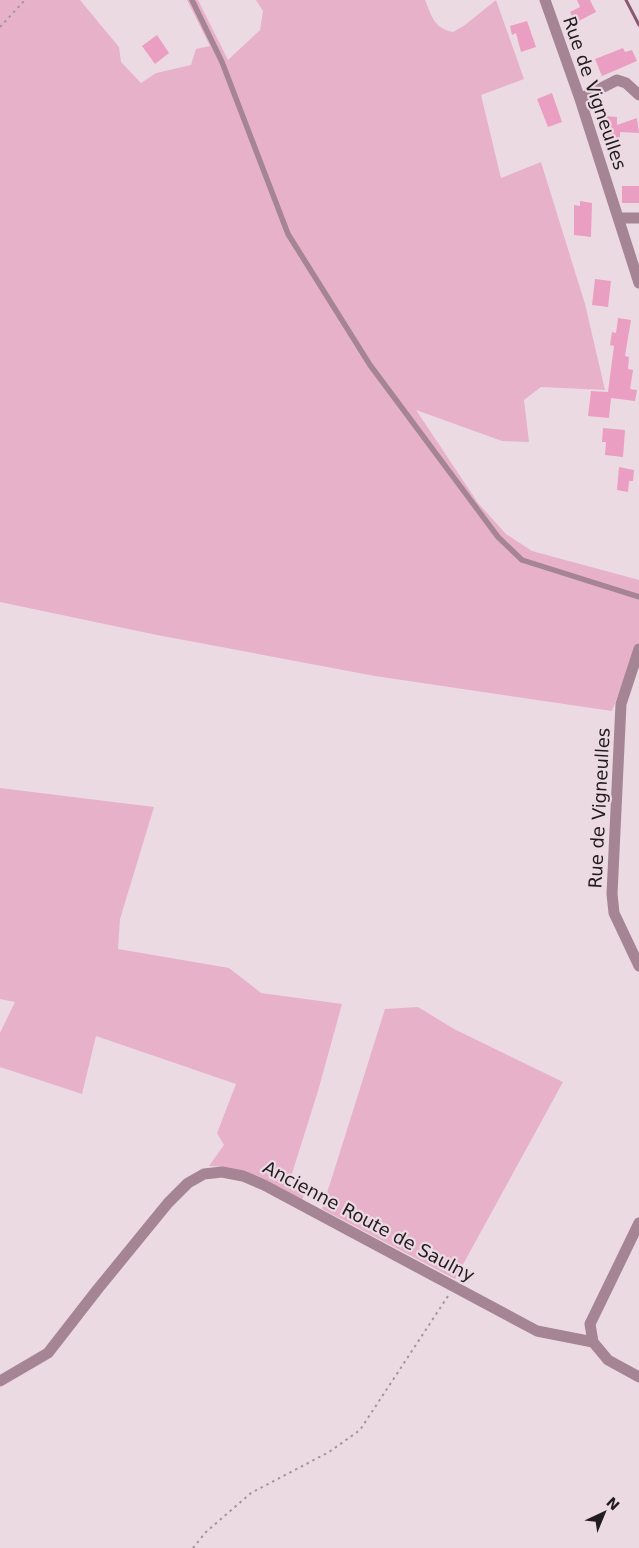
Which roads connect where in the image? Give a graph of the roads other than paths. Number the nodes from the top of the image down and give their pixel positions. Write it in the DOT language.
graph roads {
  1 [pos="192,0"];
  2 [pos="545,0"];
  3 [pos="639,95"];
  4 [pos="580,98"];
  5 [pos="618,218"];
  6 [pos="639,218"];
  7 [pos="639,283"];
  8 [pos="639,597"];
  9 [pos="639,648"];
  10 [pos="639,966"];
  11 [pos="639,1223"];
  12 [pos="593,1342"];
  13 [pos="639,1377"];
  14 [pos="0,1380"];
  1 -- 8 [label="lane"];
  2 -- 4 [label="street, Rue de Vigneulles"];
  3 -- 4 [label="street"];
  4 -- 5 [label="street, Rue de Vigneulles"];
  5 -- 6 [label="street"];
  5 -- 7 [label="street, Rue de Vigneulles"];
  9 -- 10 [label="street, Rue de Vigneulles"];
  11 -- 12 [label="street"];
  12 -- 13 [label="street"];
  12 -- 14 [label="street, Ancienne Route de Saulny"];
}
